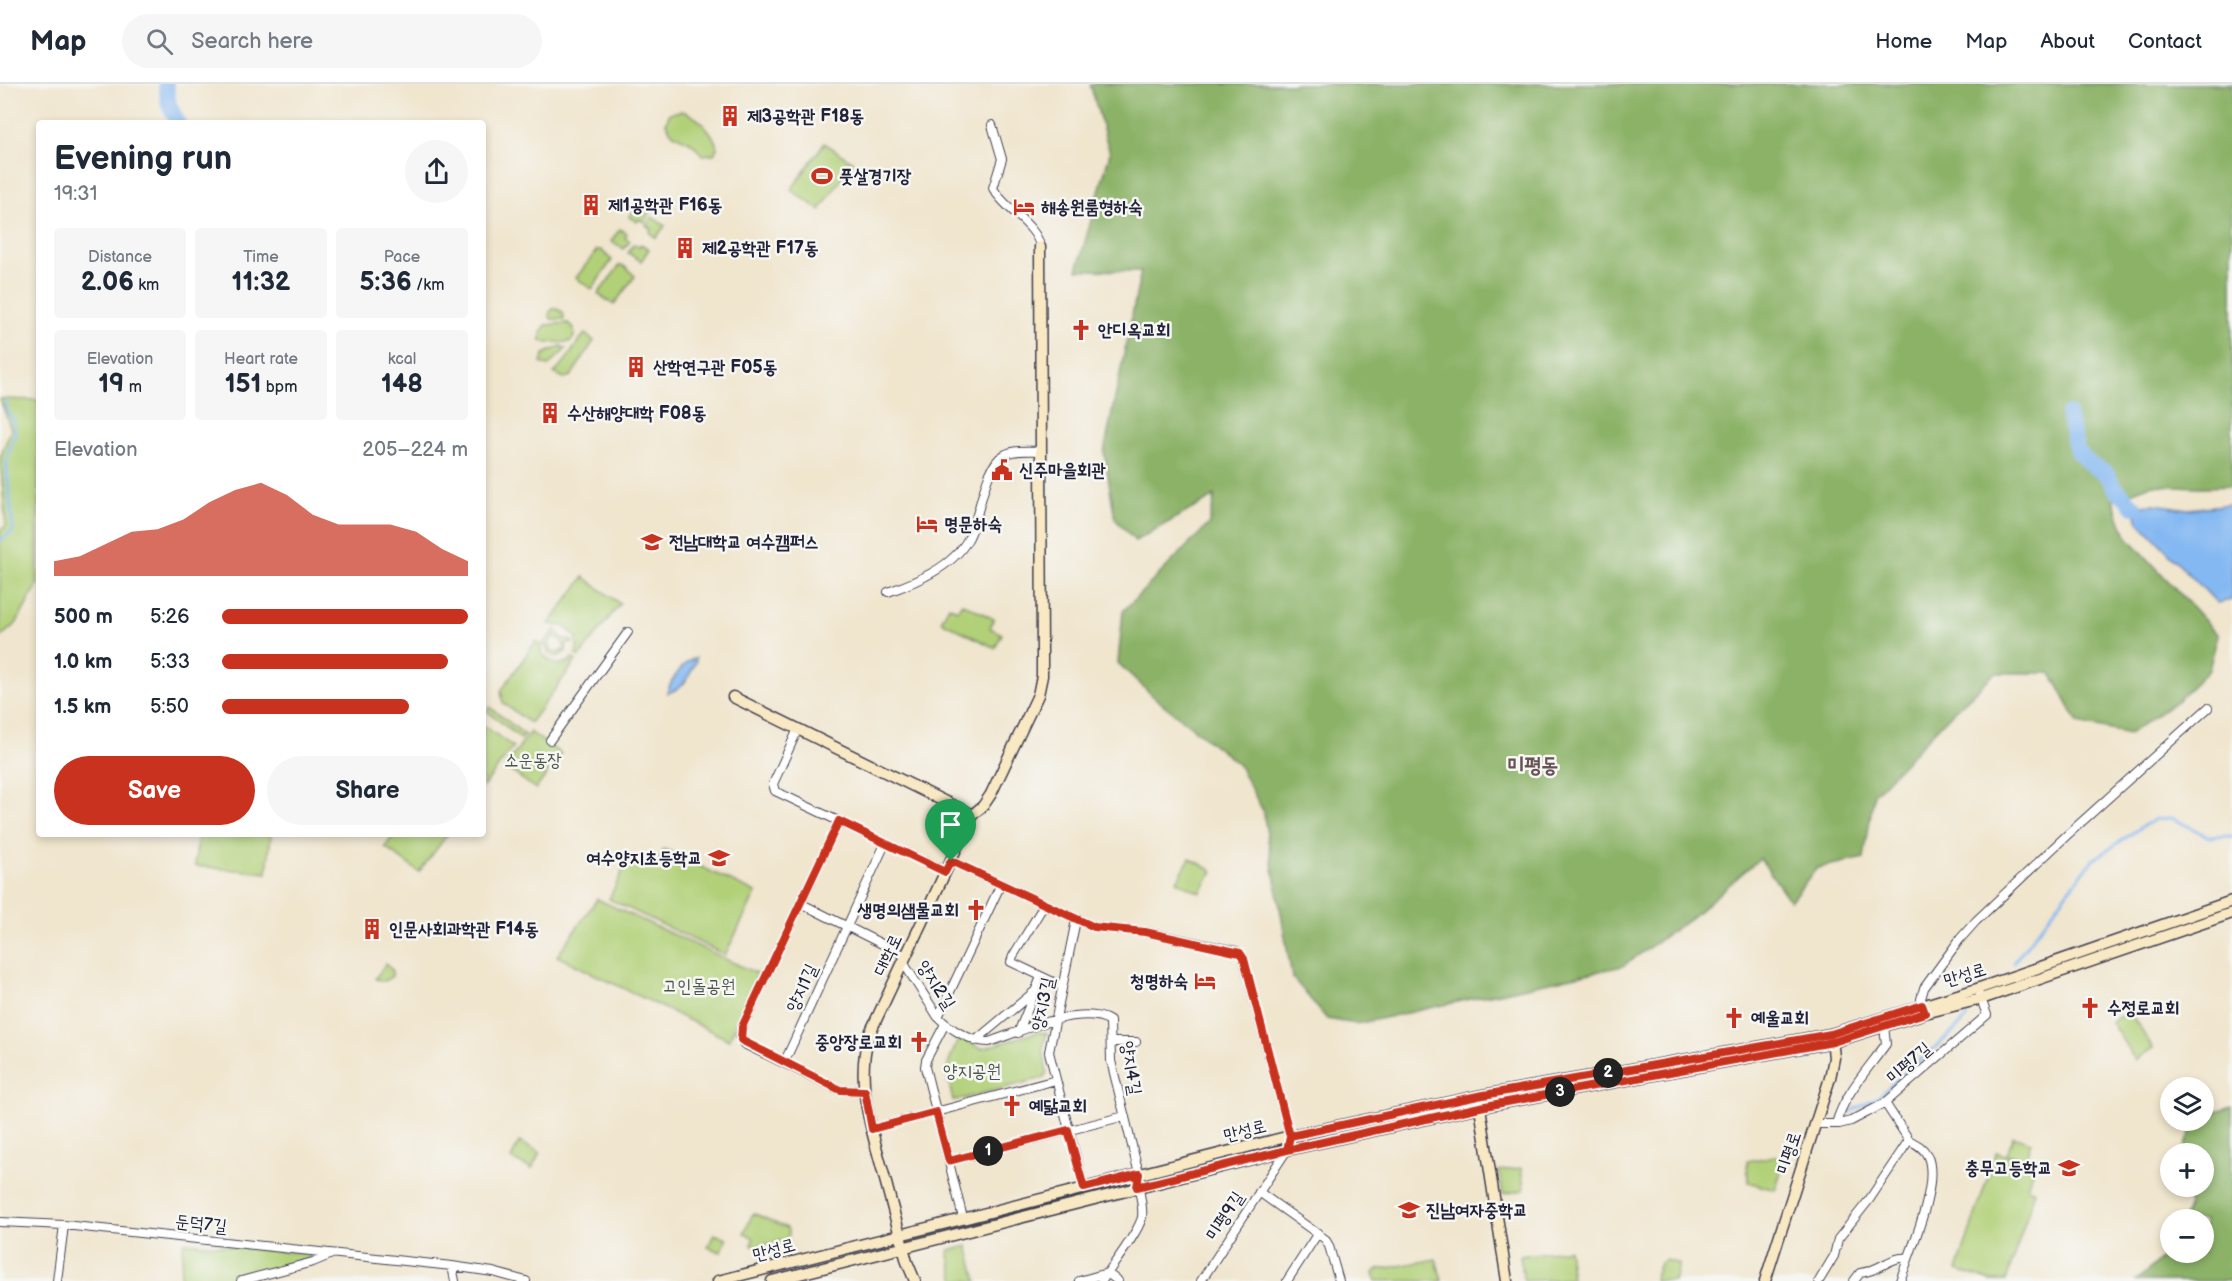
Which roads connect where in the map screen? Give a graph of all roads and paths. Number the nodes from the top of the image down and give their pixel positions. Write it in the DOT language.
graph roads {
  1 [pos="992,125"];
  2 [pos="1040,247"];
  3 [pos="1041,451"];
  4 [pos="888,592"];
  5 [pos="628,632"];
  6 [pos="733,697"];
  7 [pos="2208,708"];
  8 [pos="798,729"];
  9 [pos="550,740"];
  10 [pos="972,815"];
  11 [pos="839,821"];
  12 [pos="885,843"];
  13 [pos="951,861"];
  14 [pos="945,872"];
  15 [pos="1001,884"];
  16 [pos="2232,901"];
  17 [pos="800,903"];
  18 [pos="1044,905"];
  19 [pos="2232,913"];
  20 [pos="1076,920"];
  21 [pos="847,927"];
  22 [pos="905,959"];
  23 [pos="1041,977"];
  24 [pos="1062,986"];
  25 [pos="1035,991"];
  26 [pos="1979,994"];
  27 [pos="1923,1009"];
  28 [pos="938,1017"];
  29 [pos="1055,1021"];
  30 [pos="945,1024"];
  31 [pos="1884,1026"];
  32 [pos="1018,1033"];
  33 [pos="1832,1038"];
  34 [pos="975,1041"];
  35 [pos="1111,1042"];
  36 [pos="1136,1042"];
  37 [pos="784,1063"];
  38 [pos="1056,1080"];
  39 [pos="865,1091"];
  40 [pos="1479,1102"];
  41 [pos="1885,1103"];
  42 [pos="936,1112"];
  43 [pos="1125,1116"];
  44 [pos="1816,1124"];
  45 [pos="1836,1124"];
  46 [pos="872,1129"];
  47 [pos="1068,1130"];
  48 [pos="1290,1136"];
  49 [pos="1909,1140"];
  50 [pos="1287,1150"];
  51 [pos="949,1161"];
  52 [pos="1139,1174"];
  53 [pos="1137,1187"];
  54 [pos="1084,1188"];
  55 [pos="1259,1192"];
  56 [pos="963,1218"];
  57 [pos="0,1222"];
  58 [pos="64,1225"];
  59 [pos="1318,1233"];
  60 [pos="900,1234"];
  61 [pos="904,1249"];
  62 [pos="335,1253"];
  63 [pos="1908,1258"];
  64 [pos="452,1266"];
  65 [pos="1107,1273"];
  66 [pos="453,1280"];
  67 [pos="57,1281"];
  68 [pos="241,1281"];
  69 [pos="526,1281"];
  70 [pos="718,1281"];
  71 [pos="772,1281"];
  72 [pos="915,1281"];
  73 [pos="1079,1281"];
  74 [pos="1102,1281"];
  75 [pos="1118,1281"];
  76 [pos="1200,1281"];
  77 [pos="1287,1281"];
  78 [pos="1339,1281"];
  79 [pos="1507,1281"];
  80 [pos="1765,1281"];
  81 [pos="1820,1281"];
  82 [pos="1854,1281"];
  83 [pos="1900,1281"];
  1 -- 2 [label="street"];
  2 -- 3 [label="street, 대학로"];
  3 -- 4 [label="street"];
  3 -- 10 [label="street, 대학로"];
  5 -- 9 [label="street"];
  6 -- 8 [label="street"];
  7 -- 27 [label="street"];
  8 -- 10 [label="street"];
  8 -- 11 [label="street"];
  10 -- 13 [label="street, 대학로"];
  11 -- 12 [label="street"];
  11 -- 17 [label="street"];
  12 -- 14 [label="street"];
  12 -- 21 [label="street, 양지1길"];
  13 -- 14 [label="street, 대학로"];
  13 -- 15 [label="street"];
  14 -- 22 [label="street, 대학로"];
  15 -- 18 [label="street"];
  15 -- 28 [label="street"];
  16 -- 26 [label="street, 만성로"];
  17 -- 21 [label="street"];
  17 -- 37 [label="street"];
  18 -- 20 [label="street"];
  18 -- 23 [label="street"];
  19 -- 26 [label="street, 만성로"];
  20 -- 24 [label="street, 양지3길"];
  20 -- 48 [label="street"];
  21 -- 22 [label="street"];
  21 -- 37 [label="street, 양지1길"];
  22 -- 28 [label="street, 양지2길"];
  22 -- 39 [label="street, 대학로"];
  23 -- 24 [label="street"];
  23 -- 25 [label="street"];
  24 -- 29 [label="street, 양지3길"];
  25 -- 32 [label="street"];
  25 -- 34 [label="street"];
  26 -- 27 [label="street, 만성로"];
  26 -- 41 [label="street, 미평7길"];
  27 -- 31 [label="street, 만성로"];
  27 -- 33 [label="street, 만성로"];
  28 -- 30 [label="street, 양지2길"];
  29 -- 32 [label="street"];
  29 -- 35 [label="street, 양지4길"];
  29 -- 38 [label="street, 양지3길"];
  30 -- 34 [label="street, 양지2길"];
  30 -- 42 [label="street, 양지2길"];
  31 -- 33 [label="street, 만성로"];
  31 -- 45 [label="street"];
  32 -- 34 [label="street"];
  33 -- 40 [label="street, 만성로"];
  33 -- 44 [label="street, 미평로"];
  35 -- 36 [label="street"];
  35 -- 43 [label="street, 양지4길"];
  37 -- 39 [label="street"];
  38 -- 42 [label="street"];
  38 -- 47 [label="street, 양지3길"];
  39 -- 46 [label="street, 대학로"];
  40 -- 48 [label="street, 만성로"];
  40 -- 50 [label="street, 만성로"];
  40 -- 79 [label="street"];
  41 -- 45 [label="street, 미평7길"];
  41 -- 49 [label="street"];
  42 -- 46 [label="street"];
  42 -- 51 [label="street, 양지2길"];
  43 -- 47 [label="street"];
  43 -- 52 [label="street, 양지4길"];
  44 -- 45 [label="street, 미평7길"];
  44 -- 80 [label="street, 미평로"];
  46 -- 60 [label="street, 대학로"];
  47 -- 51 [label="street"];
  47 -- 54 [label="street, 양지3길"];
  48 -- 50 [label="street, 미평9길"];
  48 -- 52 [label="street, 만성로"];
  49 -- 63 [label="street"];
  49 -- 81 [label="street"];
  50 -- 53 [label="street, 만성로"];
  50 -- 55 [label="street, 미평9길"];
  51 -- 56 [label="street, 양지2길"];
  52 -- 53 [label="street"];
  52 -- 54 [label="street, 만성로"];
  53 -- 61 [label="street, 만성로"];
  53 -- 65 [label="street"];
  54 -- 56 [label="street, 만성로"];
  55 -- 59 [label="street"];
  55 -- 76 [label="street, 미평9길"];
  56 -- 60 [label="street, 만성로"];
  57 -- 58 [label="street, 둔덕7길"];
  58 -- 62 [label="street, 둔덕7길"];
  58 -- 67 [label="street"];
  59 -- 77 [label="street"];
  59 -- 78 [label="street"];
  60 -- 61 [label="street, 대학로"];
  60 -- 70 [label="street, 만성로"];
  61 -- 71 [label="street, 만성로"];
  61 -- 72 [label="street, 대학로"];
  62 -- 64 [label="street, 둔덕7길"];
  62 -- 68 [label="street, 둔덕7길"];
  63 -- 82 [label="street"];
  63 -- 83 [label="street"];
  64 -- 66 [label="street"];
  64 -- 69 [label="street, 둔덕7길"];
  65 -- 73 [label="street"];
  65 -- 74 [label="street"];
  65 -- 75 [label="street"];
}
